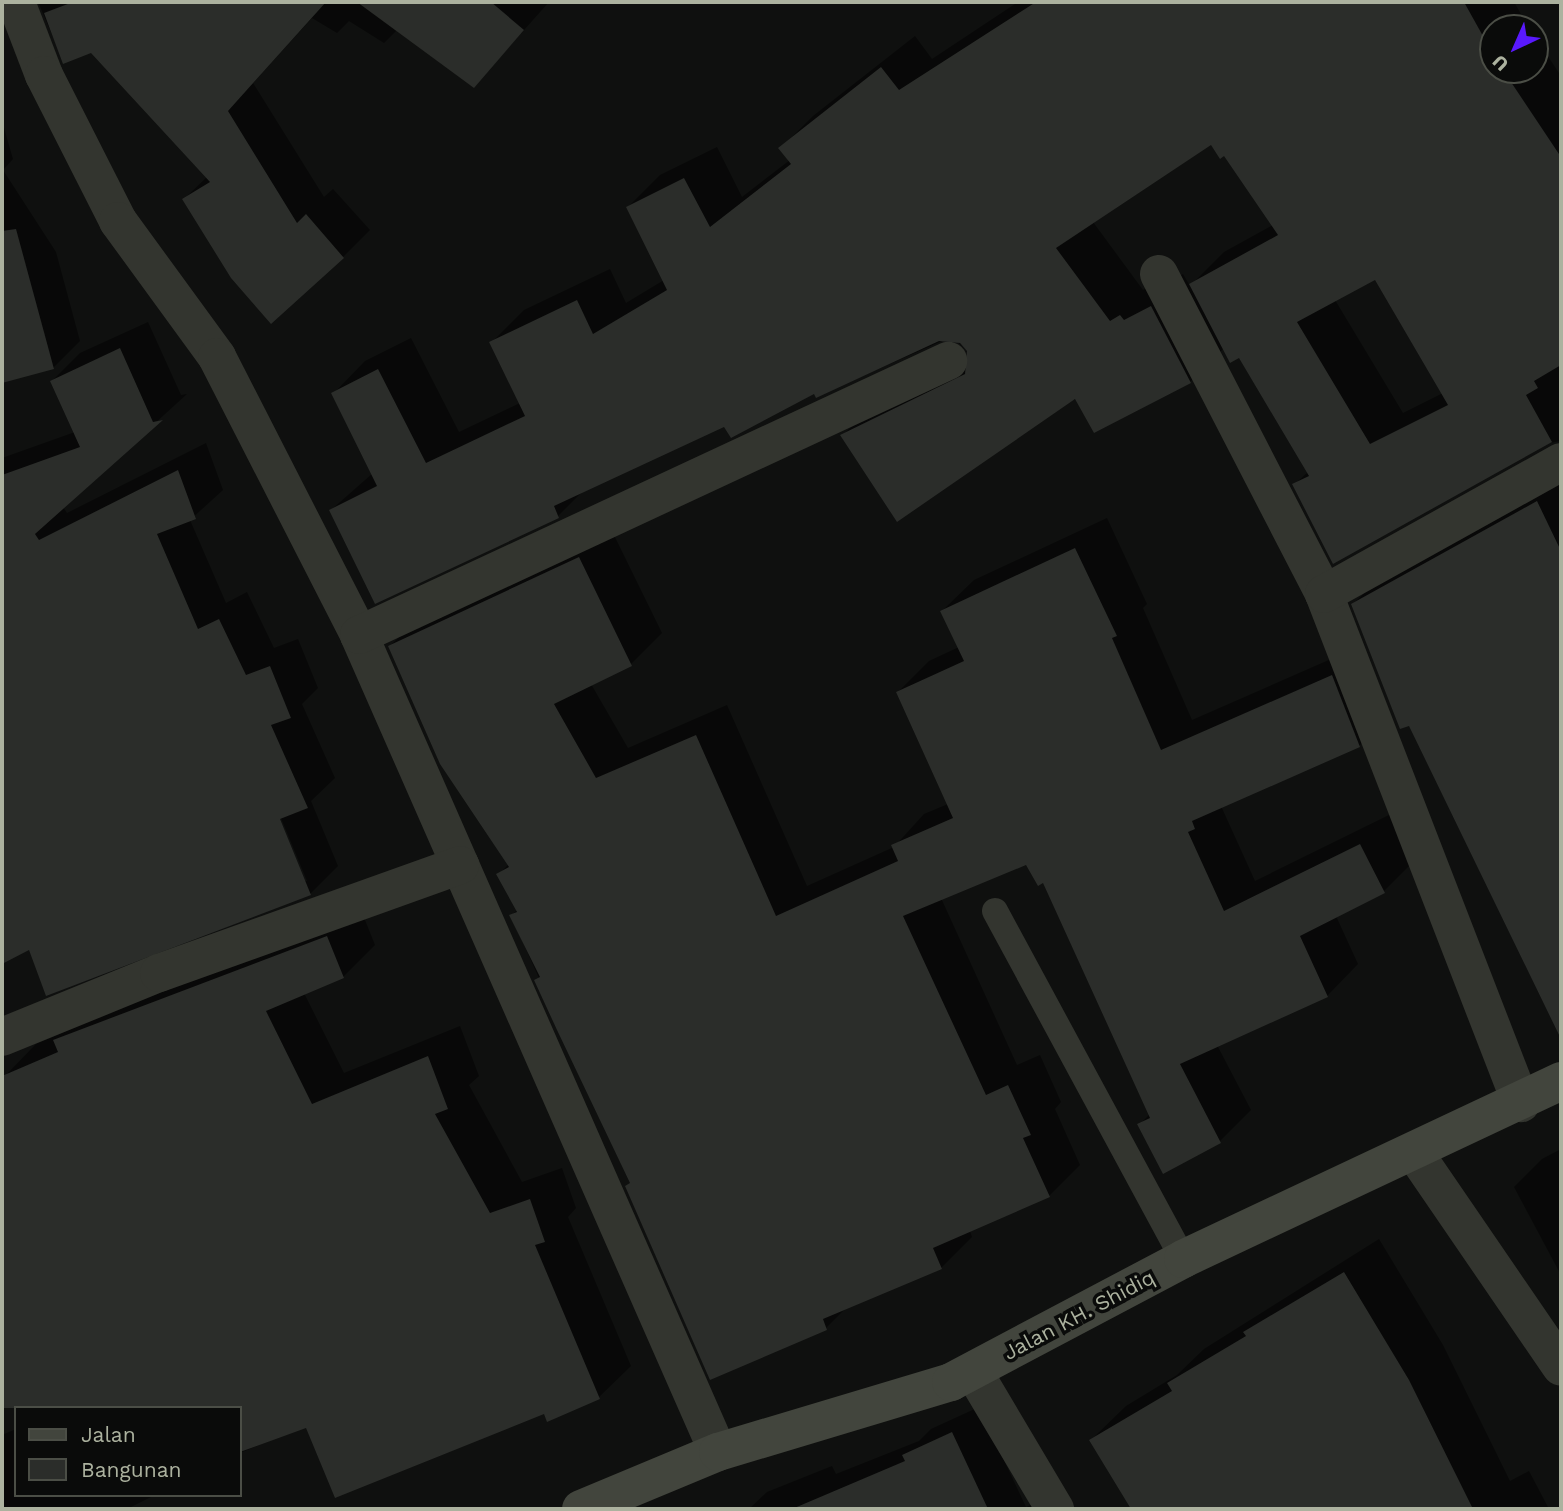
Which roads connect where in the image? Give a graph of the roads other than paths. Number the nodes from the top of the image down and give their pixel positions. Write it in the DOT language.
graph roads {
  1 [pos="16,2"];
  2 [pos="1159,274"];
  3 [pos="948,361"];
  4 [pos="1561,462"];
  5 [pos="1324,594"];
  6 [pos="359,635"];
  7 [pos="460,865"];
  8 [pos="995,911"];
  9 [pos="2,1037"];
  10 [pos="1561,1081"];
  11 [pos="1521,1103"];
  12 [pos="1414,1152"];
  13 [pos="1183,1259"];
  14 [pos="1561,1367"];
  15 [pos="973,1371"];
  16 [pos="718,1452"];
  17 [pos="581,1509"];
  18 [pos="1055,1509"];
  1 -- 6 [label="street"];
  2 -- 5 [label="street"];
  3 -- 6 [label="street"];
  4 -- 5 [label="street"];
  5 -- 11 [label="street"];
  6 -- 7 [label="street"];
  7 -- 9 [label="street"];
  7 -- 16 [label="street"];
  8 -- 13 [label="lane"];
  10 -- 11 [label="main road, Jalan KH. Shidiq"];
  11 -- 12 [label="main road, Jalan KH. Shidiq"];
  12 -- 13 [label="main road, Jalan KH. Shidiq"];
  12 -- 14 [label="street"];
  13 -- 15 [label="main road, Jalan KH. Shidiq"];
  15 -- 16 [label="main road, Jalan KH. Shidiq"];
  15 -- 18 [label="street"];
  16 -- 17 [label="main road, Jalan KH. Shidiq"];
}
